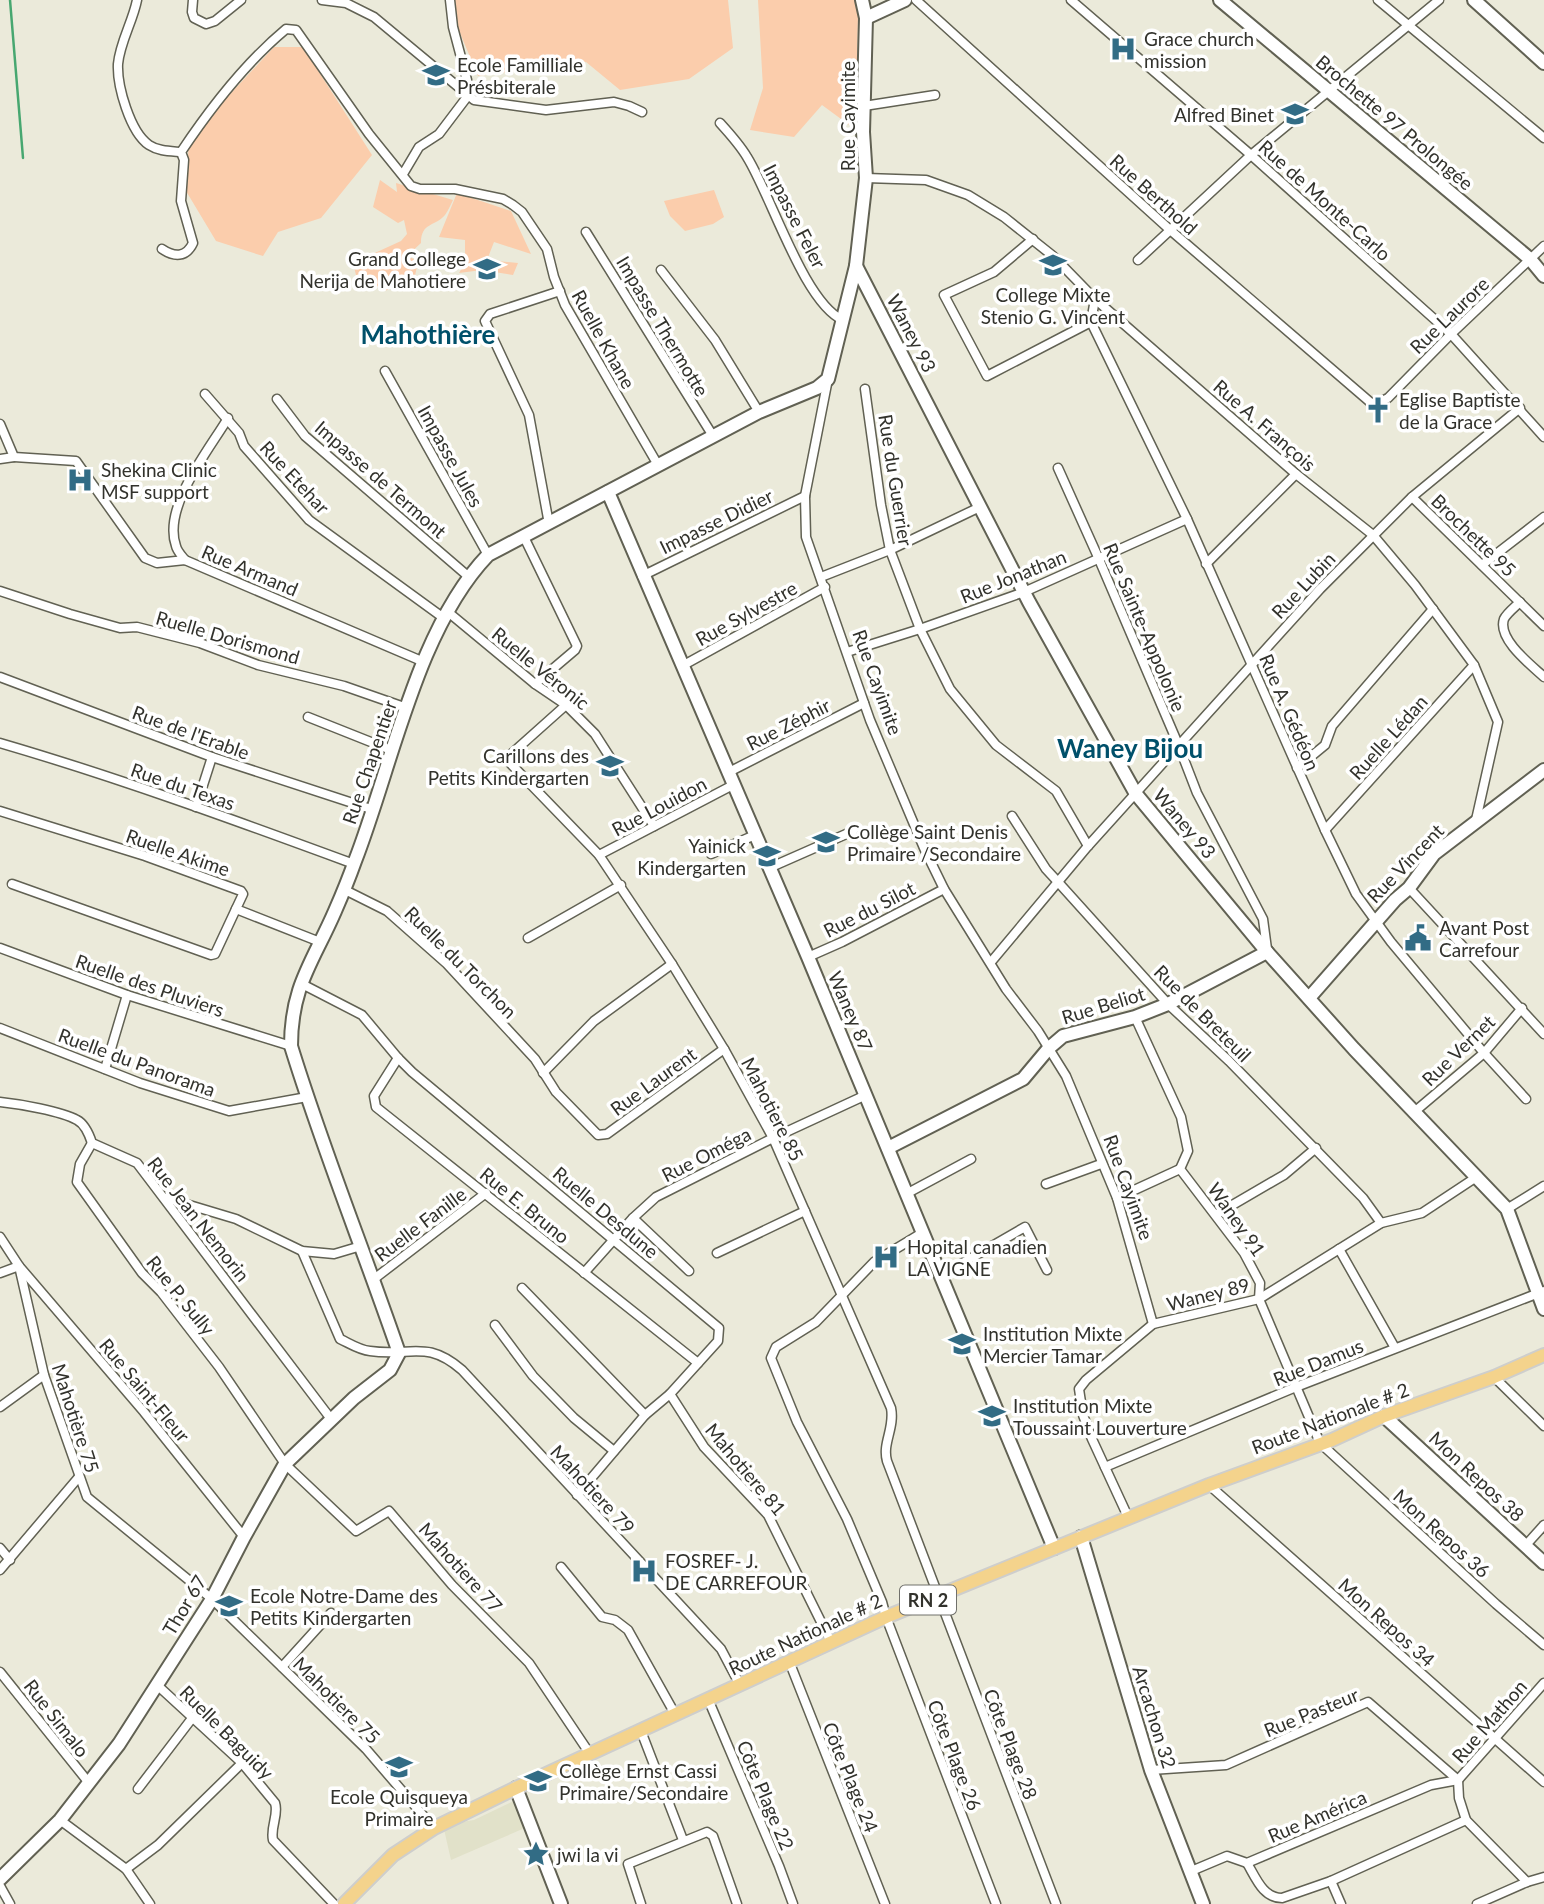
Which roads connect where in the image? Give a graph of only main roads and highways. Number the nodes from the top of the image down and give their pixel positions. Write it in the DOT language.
graph roads {
  1 [pos="1542,1358"];
  2 [pos="344,1904"];
  1 -- 2 [label="main road, Route Nationale # 2 / RN 2"];
}
